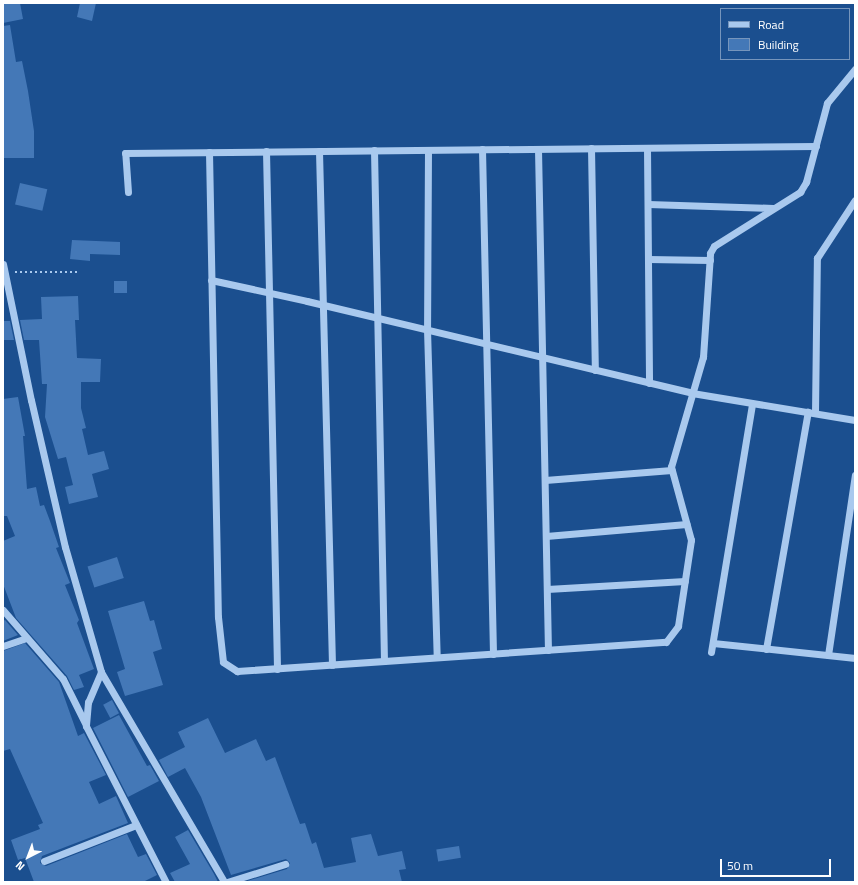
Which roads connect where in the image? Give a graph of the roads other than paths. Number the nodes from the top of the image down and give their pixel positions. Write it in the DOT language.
graph roads {
  1 [pos="855,68"];
  2 [pos="816,146"];
  3 [pos="591,148"];
  4 [pos="647,148"];
  5 [pos="482,149"];
  6 [pos="538,149"];
  7 [pos="374,150"];
  8 [pos="428,150"];
  9 [pos="266,151"];
  10 [pos="319,151"];
  11 [pos="209,152"];
  12 [pos="128,192"];
  13 [pos="855,200"];
  14 [pos="648,204"];
  15 [pos="773,208"];
  16 [pos="648,259"];
  17 [pos="710,260"];
  18 [pos="3,264"];
  19 [pos="211,280"];
  20 [pos="268,293"];
  21 [pos="323,305"];
  22 [pos="378,318"];
  23 [pos="427,330"];
  24 [pos="487,344"];
  25 [pos="541,357"];
  26 [pos="595,370"];
  27 [pos="649,382"];
  28 [pos="692,393"];
  29 [pos="752,403"];
  30 [pos="812,413"];
  31 [pos="855,420"];
  32 [pos="672,470"];
  33 [pos="855,475"];
  34 [pos="545,480"];
  35 [pos="686,524"];
  36 [pos="546,536"];
  37 [pos="685,581"];
  38 [pos="547,589"];
  39 [pos="3,610"];
  40 [pos="26,638"];
  41 [pos="713,643"];
  42 [pos="3,646"];
  43 [pos="766,649"];
  44 [pos="548,650"];
  45 [pos="711,652"];
  46 [pos="493,654"];
  47 [pos="828,655"];
  48 [pos="438,657"];
  49 [pos="855,658"];
  50 [pos="384,661"];
  51 [pos="332,665"];
  52 [pos="277,669"];
  53 [pos="101,672"];
  54 [pos="86,726"];
  55 [pos="136,825"];
  56 [pos="44,861"];
  57 [pos="285,864"];
  58 [pos="166,882"];
  59 [pos="225,882"];
  1 -- 2 [label="street"];
  2 -- 4 [label="street"];
  2 -- 15 [label="street"];
  3 -- 4 [label="street"];
  3 -- 6 [label="street"];
  3 -- 26 [label="street"];
  4 -- 14 [label="street"];
  5 -- 6 [label="street"];
  5 -- 8 [label="street"];
  5 -- 24 [label="street"];
  6 -- 25 [label="street"];
  7 -- 8 [label="street"];
  7 -- 10 [label="street"];
  7 -- 22 [label="street"];
  8 -- 23 [label="street"];
  9 -- 10 [label="street"];
  9 -- 11 [label="street"];
  9 -- 20 [label="street"];
  10 -- 21 [label="street"];
  11 -- 12 [label="street"];
  11 -- 19 [label="street"];
  13 -- 30 [label="street"];
  14 -- 15 [label="street"];
  14 -- 16 [label="street"];
  15 -- 17 [label="street"];
  16 -- 17 [label="street"];
  16 -- 27 [label="street"];
  17 -- 28 [label="street"];
  18 -- 53 [label="street"];
  19 -- 20 [label="street"];
  19 -- 52 [label="street"];
  20 -- 21 [label="street"];
  20 -- 52 [label="street"];
  21 -- 22 [label="street"];
  21 -- 51 [label="street"];
  22 -- 23 [label="street"];
  22 -- 50 [label="street"];
  23 -- 24 [label="street"];
  23 -- 48 [label="street"];
  24 -- 25 [label="street"];
  24 -- 46 [label="street"];
  25 -- 26 [label="street"];
  25 -- 34 [label="street"];
  26 -- 27 [label="street"];
  27 -- 28 [label="street"];
  28 -- 29 [label="street"];
  28 -- 32 [label="street"];
  29 -- 30 [label="street"];
  29 -- 41 [label="street"];
  30 -- 31 [label="street"];
  30 -- 43 [label="street"];
  32 -- 34 [label="street"];
  32 -- 35 [label="street"];
  33 -- 47 [label="street"];
  34 -- 36 [label="street"];
  35 -- 36 [label="street"];
  35 -- 37 [label="street"];
  36 -- 38 [label="street"];
  37 -- 38 [label="street"];
  37 -- 44 [label="street"];
  38 -- 44 [label="street"];
  39 -- 40 [label="street"];
  40 -- 42 [label="street"];
  40 -- 54 [label="street"];
  41 -- 43 [label="street"];
  41 -- 45 [label="street"];
  43 -- 47 [label="street"];
  44 -- 46 [label="street"];
  46 -- 48 [label="street"];
  47 -- 49 [label="street"];
  48 -- 50 [label="street"];
  50 -- 51 [label="street"];
  51 -- 52 [label="street"];
  53 -- 54 [label="street"];
  53 -- 59 [label="street"];
  54 -- 55 [label="street"];
  55 -- 56 [label="street"];
  55 -- 58 [label="street"];
  57 -- 59 [label="street"];
}
